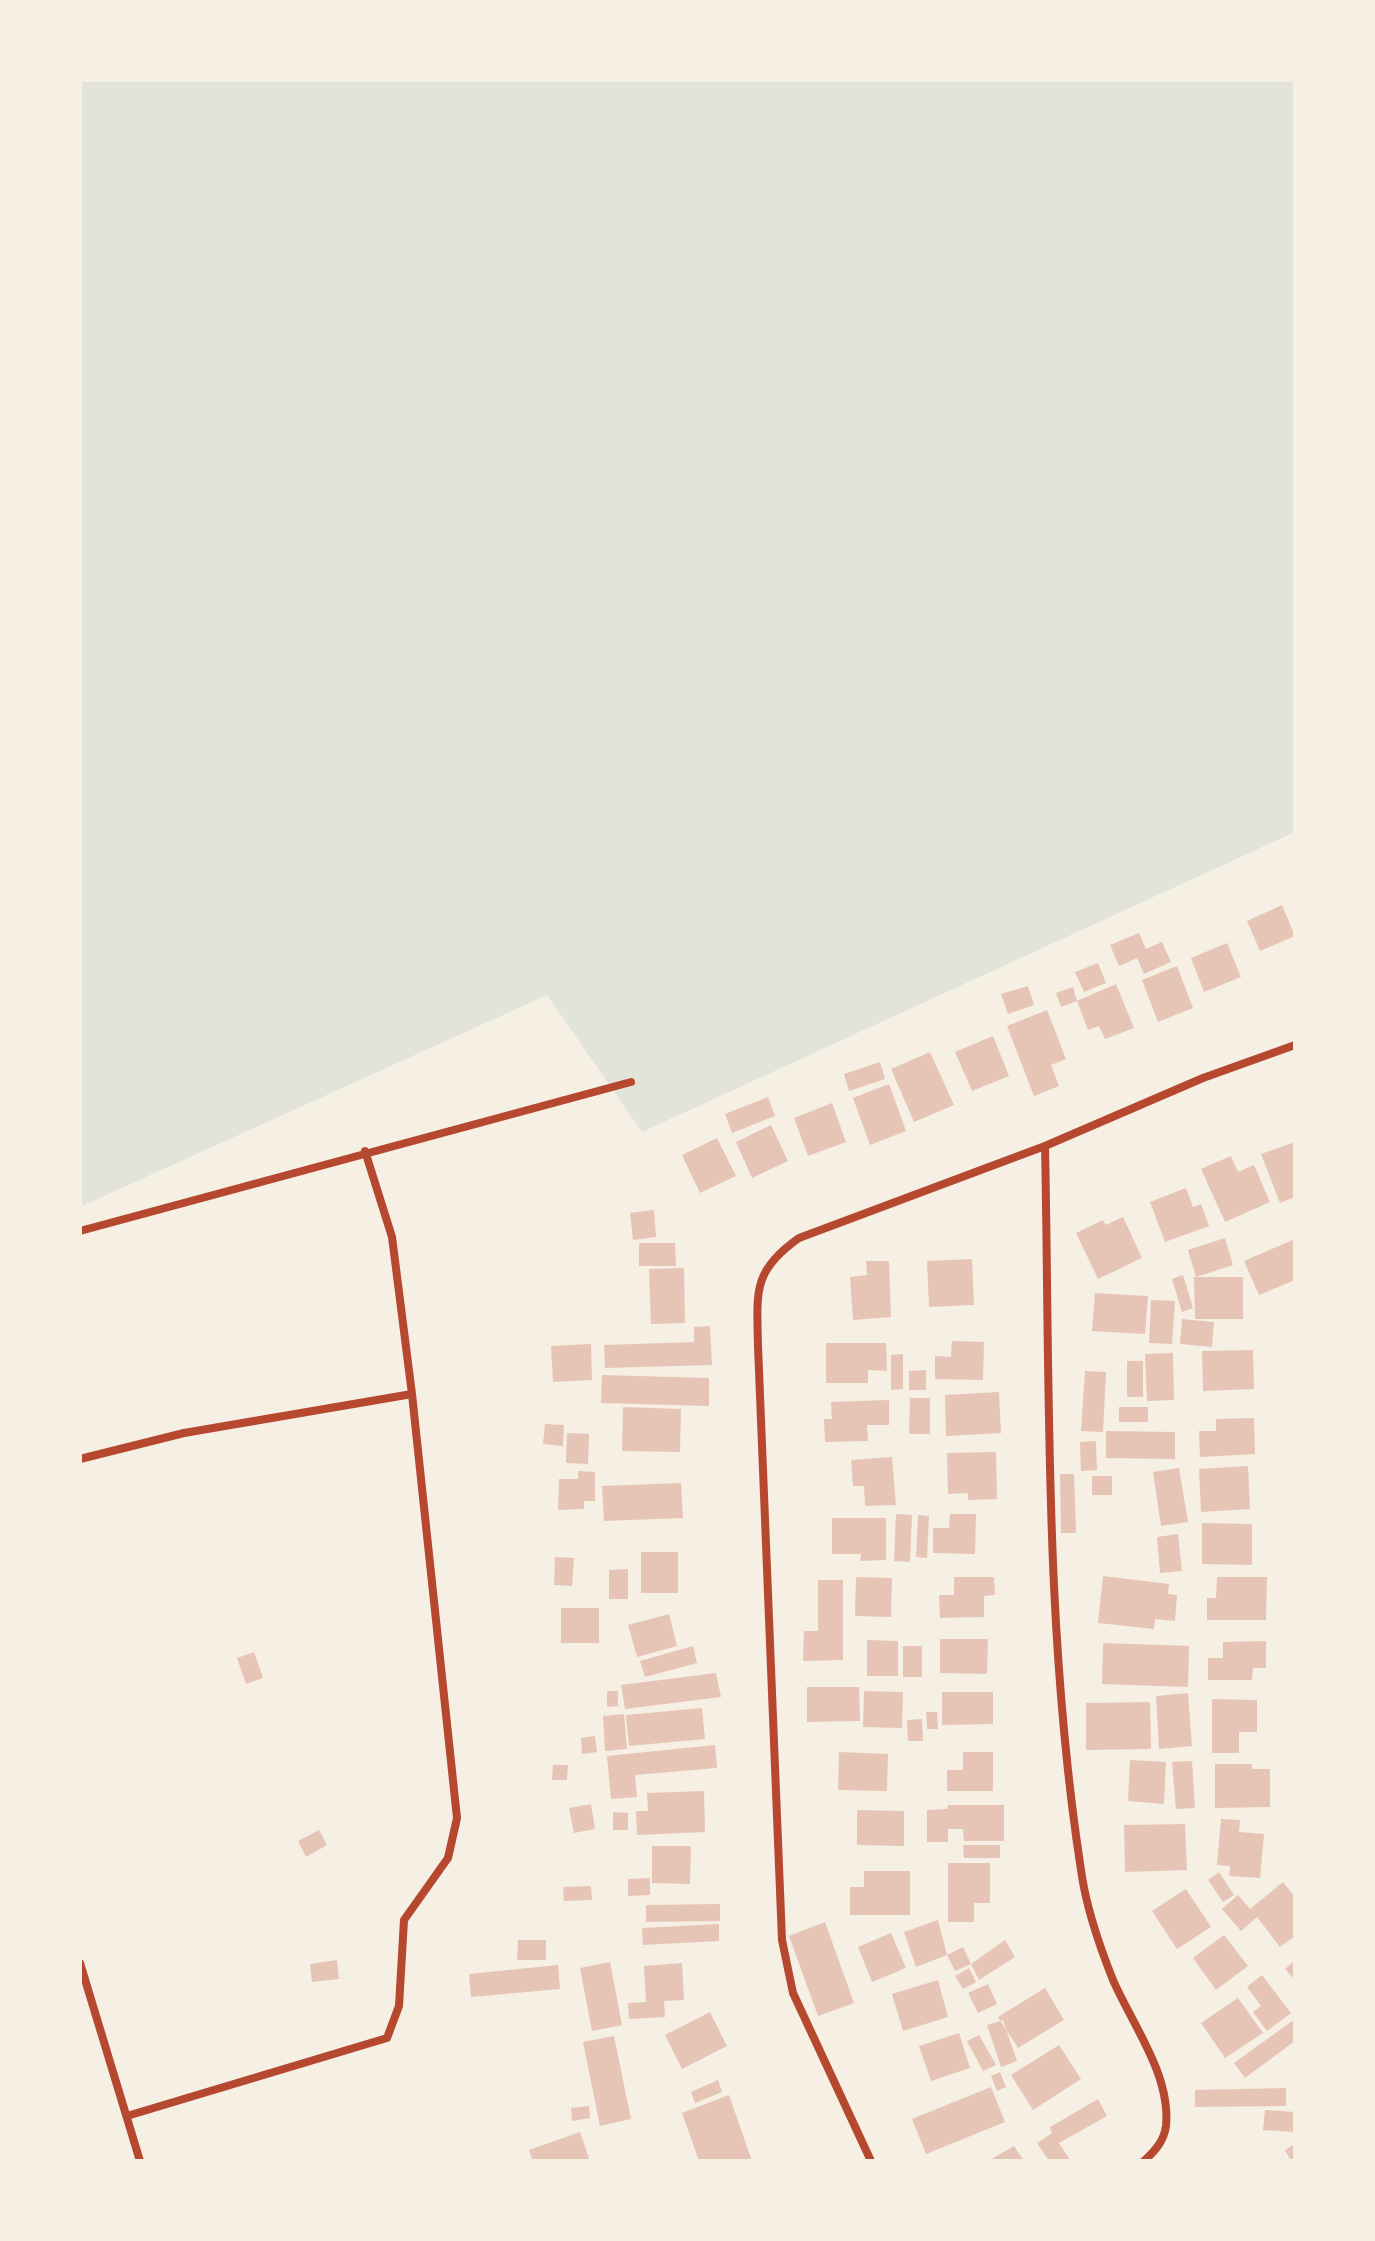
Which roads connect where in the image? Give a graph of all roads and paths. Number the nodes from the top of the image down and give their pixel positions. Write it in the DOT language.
graph roads {
  1 [pos="1295,1045"];
  2 [pos="631,1082"];
  3 [pos="1045,1146"];
  4 [pos="365,1151"];
  5 [pos="80,1231"];
  6 [pos="412,1394"];
  7 [pos="80,1459"];
  8 [pos="80,1963"];
  9 [pos="127,2116"];
  10 [pos="140,2161"];
  11 [pos="871,2161"];
  12 [pos="1144,2161"];
  1 -- 3 [label="street"];
  2 -- 4 [label="street"];
  3 -- 11 [label="street"];
  3 -- 12 [label="street"];
  4 -- 5 [label="street"];
  4 -- 6 [label="street"];
  6 -- 7 [label="street"];
  6 -- 9 [label="street"];
  8 -- 9 [label="street"];
  9 -- 10 [label="street"];
}
